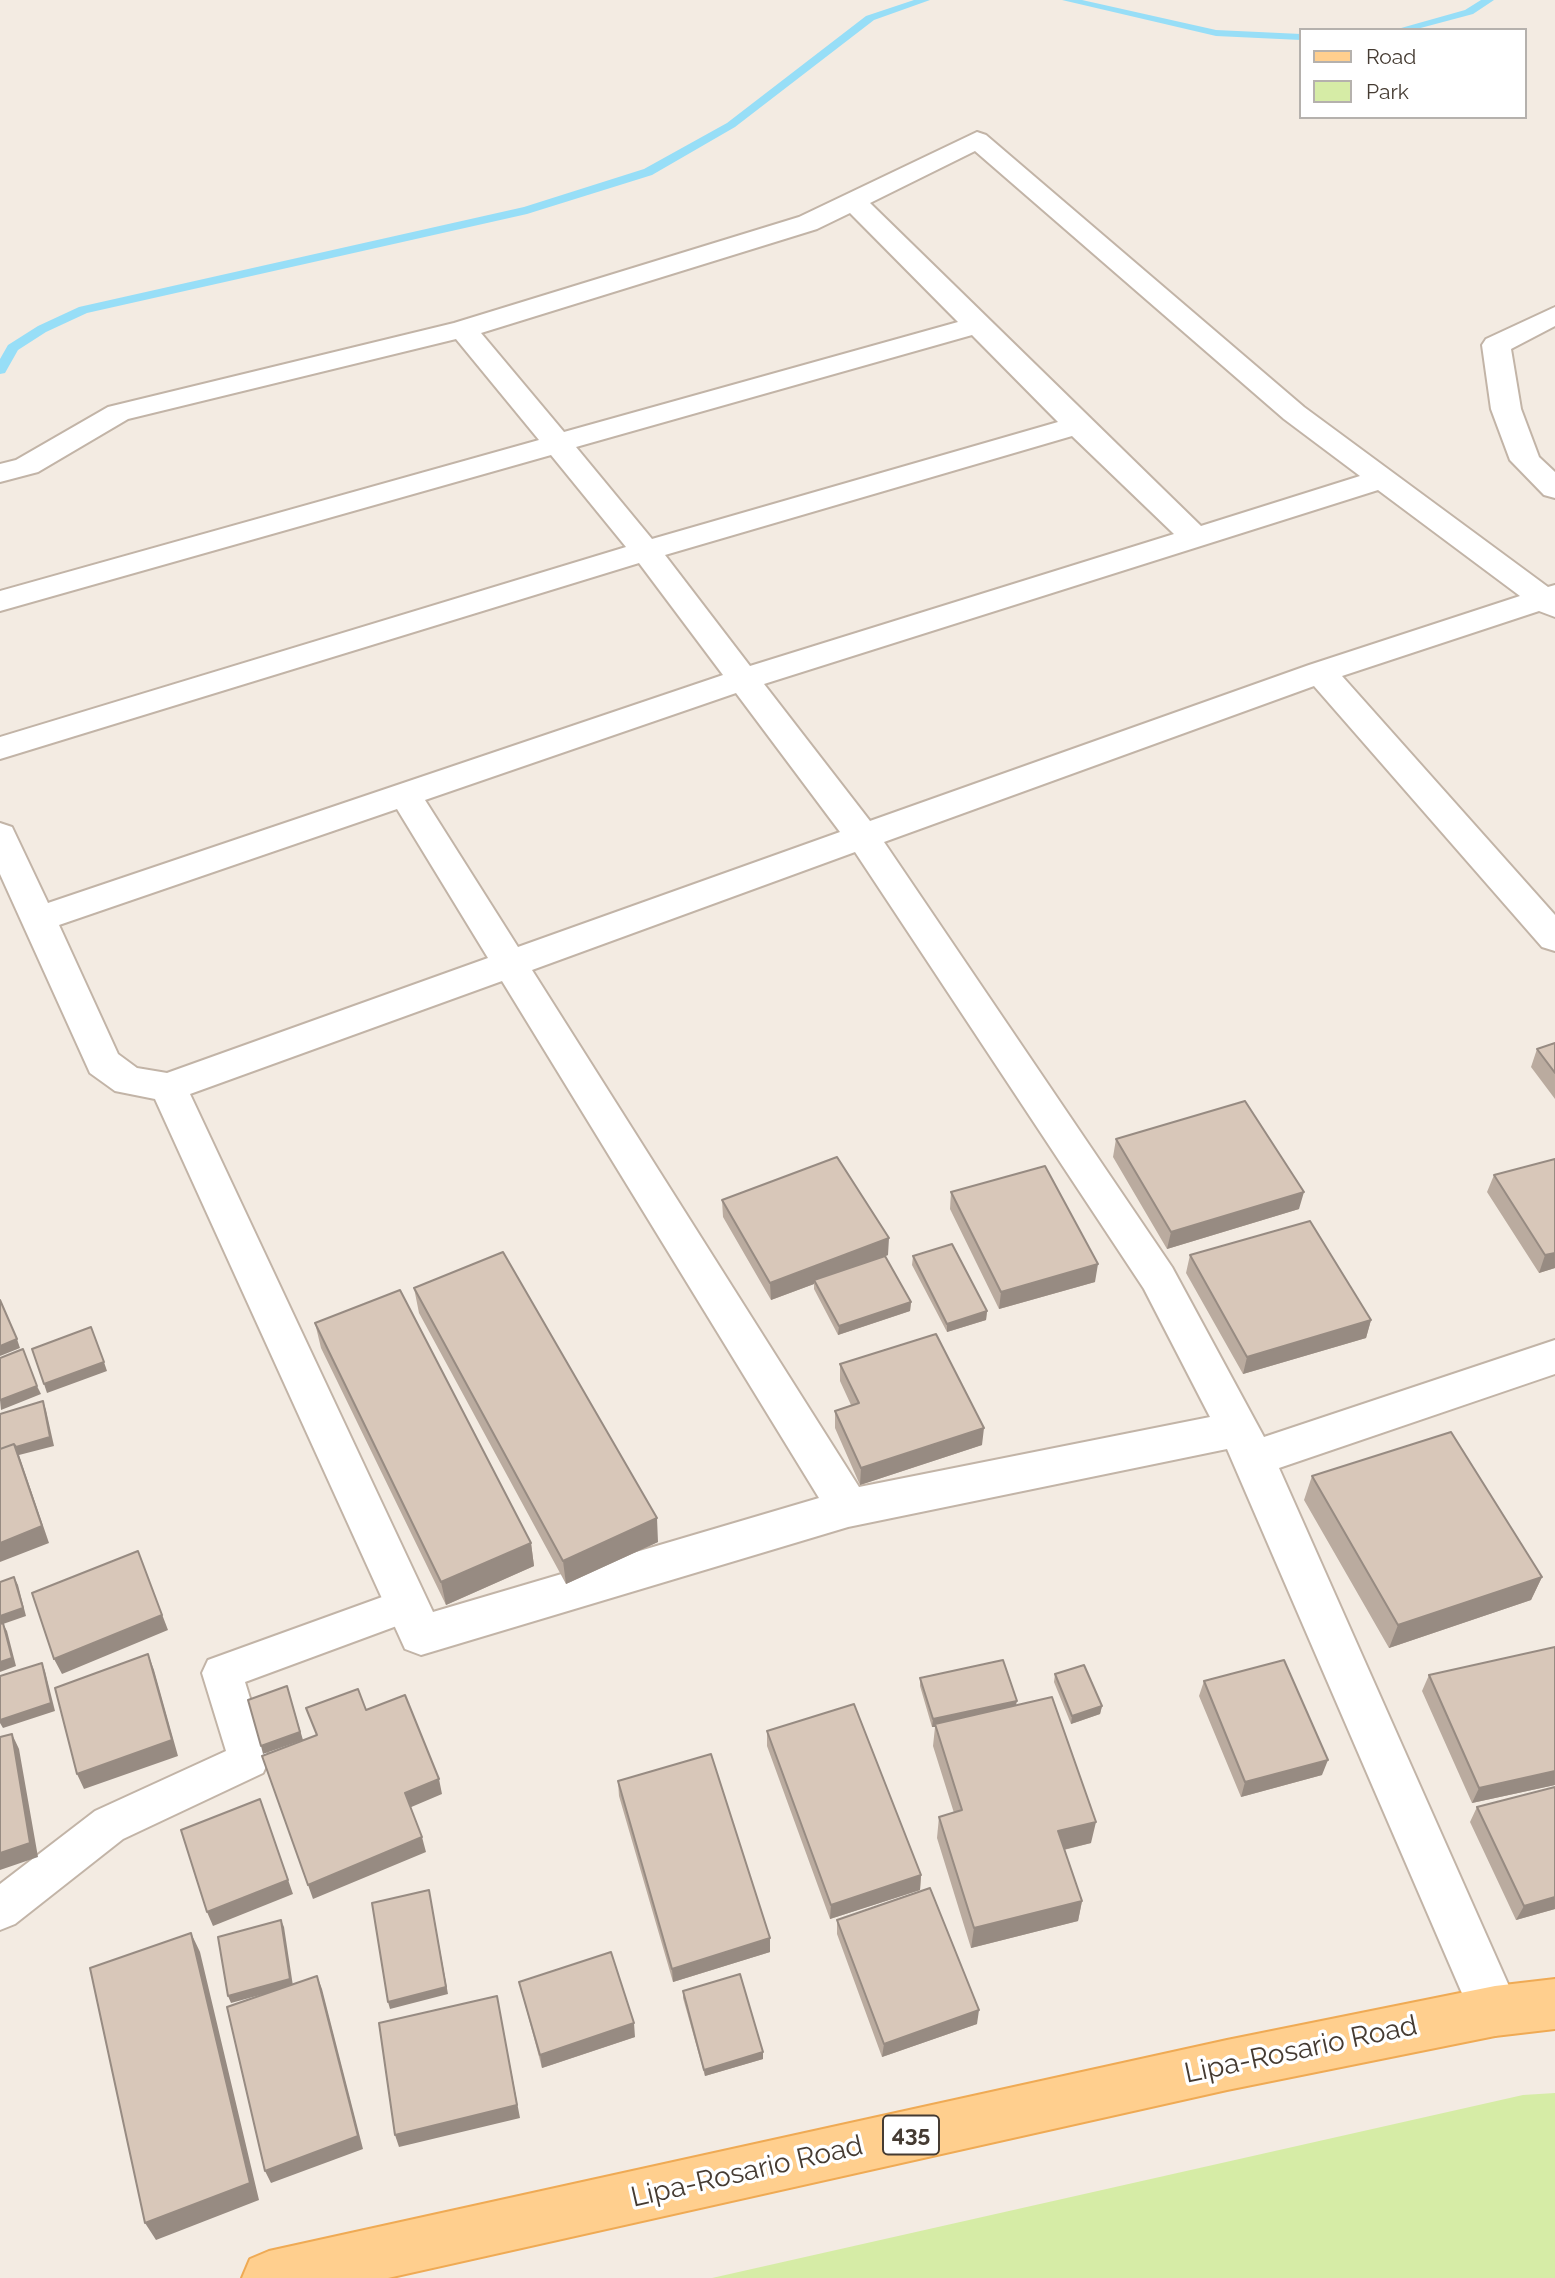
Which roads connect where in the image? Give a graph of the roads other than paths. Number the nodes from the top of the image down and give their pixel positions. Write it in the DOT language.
graph roads {
  1 [pos="853,201"];
  2 [pos="1555,315"];
  3 [pos="977,325"];
  4 [pos="463,329"];
  5 [pos="1078,425"];
  6 [pos="556,442"];
  7 [pos="0,473"];
  8 [pos="1385,478"];
  9 [pos="1555,489"];
  10 [pos="1197,539"];
  11 [pos="646,551"];
  12 [pos="1552,600"];
  13 [pos="0,601"];
  14 [pos="1320,672"];
  15 [pos="744,679"];
  16 [pos="0,748"];
  17 [pos="404,793"];
  18 [pos="0,835"];
  19 [pos="862,836"];
  20 [pos="39,919"];
  21 [pos="1555,938"];
  22 [pos="510,964"];
  23 [pos="168,1087"];
  24 [pos="1555,1357"];
  25 [pos="1246,1444"];
  26 [pos="848,1508"];
  27 [pos="407,1605"];
  28 [pos="0,1910"];
  29 [pos="1555,2004"];
  30 [pos="1495,2011"];
  31 [pos="269,2278"];
  1 -- 3 [label="street"];
  1 -- 4 [label="street"];
  1 -- 8 [label="street"];
  2 -- 9 [label="street"];
  3 -- 5 [label="street"];
  3 -- 6 [label="street"];
  4 -- 6 [label="street"];
  4 -- 7 [label="street"];
  5 -- 10 [label="street"];
  5 -- 11 [label="street"];
  6 -- 11 [label="street"];
  6 -- 13 [label="street"];
  8 -- 10 [label="street"];
  8 -- 12 [label="street"];
  10 -- 15 [label="street"];
  11 -- 15 [label="street"];
  11 -- 16 [label="street"];
  12 -- 14 [label="street"];
  14 -- 19 [label="street"];
  14 -- 21 [label="street"];
  15 -- 17 [label="street"];
  15 -- 19 [label="street"];
  17 -- 20 [label="street"];
  17 -- 22 [label="street"];
  18 -- 20 [label="street"];
  19 -- 22 [label="street"];
  19 -- 25 [label="street"];
  20 -- 23 [label="street"];
  22 -- 23 [label="street"];
  22 -- 26 [label="street"];
  23 -- 27 [label="street"];
  24 -- 25 [label="street"];
  25 -- 26 [label="street"];
  25 -- 30 [label="street"];
  26 -- 27 [label="street"];
  27 -- 28 [label="lane"];
  29 -- 30 [label="main road, Lipa-Rosario Road / 435"];
  30 -- 31 [label="main road, Lipa-Rosario Road / 435"];
}
